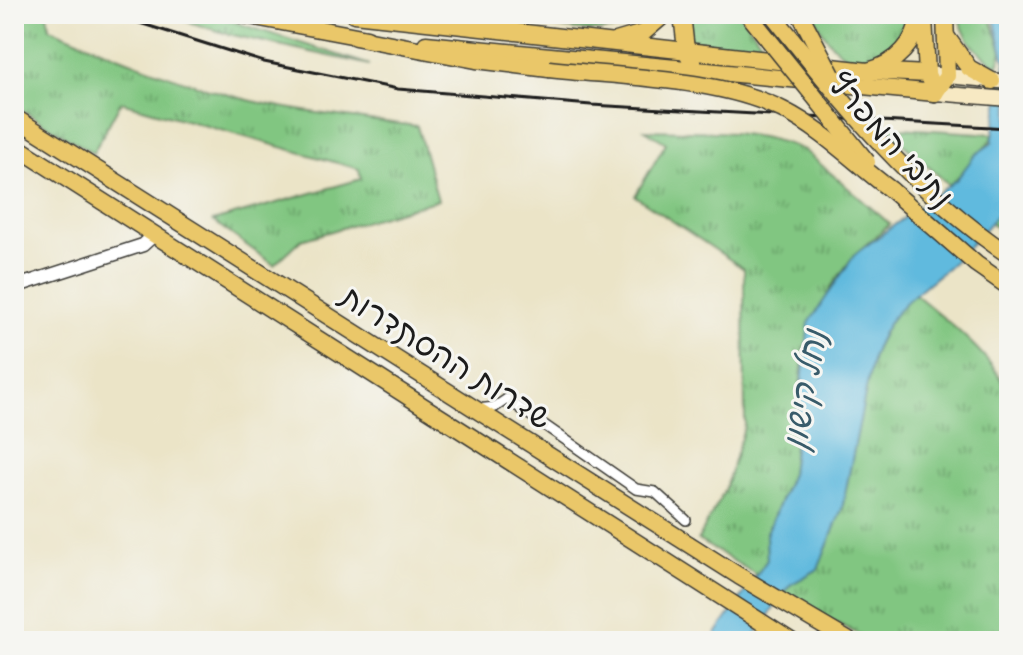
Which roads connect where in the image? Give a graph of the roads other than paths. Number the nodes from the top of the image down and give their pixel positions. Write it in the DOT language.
graph roads {
  1 [pos="239,14"];
  2 [pos="354,14"];
  3 [pos="665,14"];
  4 [pos="682,14"];
  5 [pos="748,14"];
  6 [pos="772,14"];
  7 [pos="800,14"];
  8 [pos="922,14"];
  9 [pos="945,14"];
  10 [pos="946,36"];
  11 [pos="355,37"];
  12 [pos="616,41"];
  13 [pos="686,50"];
  14 [pos="696,71"];
  15 [pos="868,71"];
  16 [pos="927,74"];
  17 [pos="947,76"];
  18 [pos="997,87"];
  19 [pos="935,93"];
  20 [pos="1009,99"];
  21 [pos="850,108"];
  22 [pos="14,117"];
  23 [pos="14,145"];
  24 [pos="891,190"];
  25 [pos="154,235"];
  26 [pos="1009,255"];
  27 [pos="14,287"];
  28 [pos="1009,287"];
  29 [pos="507,399"];
  30 [pos="475,409"];
  31 [pos="507,429"];
  32 [pos="686,520"];
  33 [pos="791,641"];
  34 [pos="849,641"];
  1 -- 11 [label="highway"];
  2 -- 12 [label="highway"];
  3 -- 12 [label="highway"];
  4 -- 13 [label="highway"];
  5 -- 24 [label="highway, נתיבי המפרץ, bridge"];
  6 -- 21 [label="highway, נתיבי המפרץ, bridge"];
  7 -- 21 [label="highway, bridge"];
  8 -- 15 [label="highway"];
  8 -- 16 [label="highway"];
  9 -- 10 [label="highway"];
  10 -- 17 [label="highway"];
  10 -- 18 [label="highway"];
  11 -- 14 [label="highway"];
  11 -- 24 [label="highway, bridge"];
  12 -- 13 [label="highway"];
  13 -- 14 [label="highway"];
  13 -- 15 [label="highway"];
  14 -- 19 [label="highway"];
  15 -- 16 [label="highway"];
  16 -- 17 [label="main road"];
  16 -- 19 [label="highway"];
  17 -- 18 [label="main road"];
  17 -- 19 [label="highway"];
  18 -- 19 [label="main road"];
  18 -- 20 [label="main road"];
  21 -- 26 [label="highway, נתיבי המפרץ, bridge"];
  22 -- 30 [label="highway, שדרות ההסתדרות"];
  23 -- 25 [label="highway, שדרות ההסתדרות"];
  24 -- 28 [label="highway, נתיבי המפרץ"];
  25 -- 27 [label="street"];
  25 -- 33 [label="highway, שדרות ההסתדרות"];
  29 -- 30 [label="street"];
  29 -- 31 [label="street"];
  29 -- 32 [label="street"];
  30 -- 31 [label="highway, שדרות ההסתדרות"];
  31 -- 34 [label="highway, שדרות ההסתדרות"];
}
